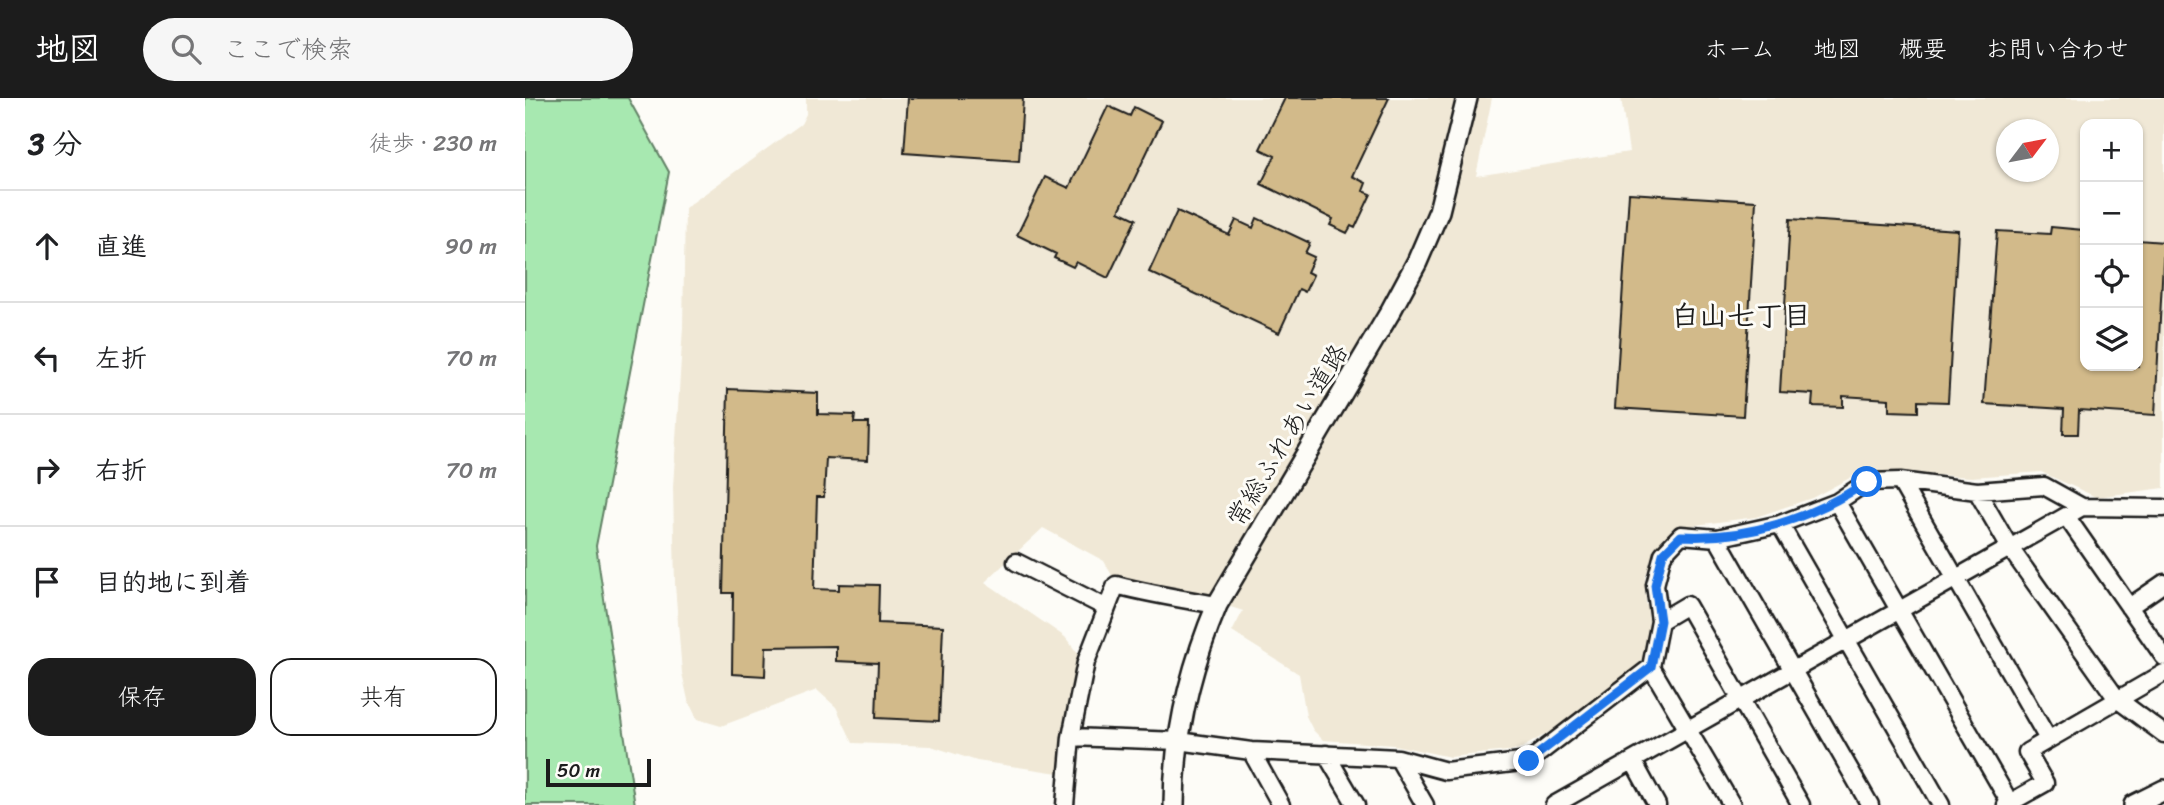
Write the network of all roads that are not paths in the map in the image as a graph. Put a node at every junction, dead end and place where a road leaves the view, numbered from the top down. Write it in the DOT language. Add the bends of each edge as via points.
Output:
graph roads {
  1 [pos="1467,98"];
  2 [pos="1900,481"];
  3 [pos="1977,491"];
  4 [pos="1837,502"];
  5 [pos="2082,507"];
  6 [pos="2164,508"];
  7 [pos="2066,516"];
  8 [pos="1780,524"];
  9 [pos="1717,538"];
  10 [pos="2010,548"];
  11 [pos="1016,562"];
  12 [pos="1956,578"];
  13 [pos="2164,583"];
  14 [pos="1217,605"];
  15 [pos="1105,607"];
  16 [pos="2129,607"];
  17 [pos="1900,610"];
  18 [pos="1660,621"];
  19 [pos="1846,640"];
  20 [pos="2164,657"];
  21 [pos="1651,667"];
  22 [pos="1793,670"];
  23 [pos="2164,673"];
  24 [pos="2117,699"];
  25 [pos="1741,700"];
  26 [pos="1689,729"];
  27 [pos="2164,734"];
  28 [pos="1071,737"];
  29 [pos="2048,739"];
  30 [pos="1179,741"];
  31 [pos="1251,751"];
  32 [pos="1327,754"];
  33 [pos="1398,758"];
  34 [pos="1633,761"];
  35 [pos="2164,790"];
  36 [pos="1579,799"];
  37 [pos="1280,804"];
  38 [pos="2008,804"];
  39 [pos="1065,805"];
  40 [pos="1174,805"];
  41 [pos="1356,805"];
  42 [pos="1425,805"];
  43 [pos="1554,805"];
  44 [pos="1657,805"];
  45 [pos="1731,805"];
  46 [pos="1801,805"];
  47 [pos="1870,805"];
  48 [pos="1941,805"];
  49 [pos="2134,805"];
  1 -- 14 [label="street, 常総ふれあい道路" via="1439,211 1417,262"];
  2 -- 3 [label="street"];
  2 -- 4 [label="street" via="1867,482"];
  2 -- 12 [label="street"];
  3 -- 5 [label="street" via="2044,485"];
  3 -- 10 [label="street"];
  4 -- 8 [label="street"];
  4 -- 17 [label="street"];
  5 -- 6 [label="street"];
  5 -- 7 [label="street"];
  7 -- 10 [label="street"];
  7 -- 16 [label="street"];
  8 -- 9 [label="street"];
  8 -- 19 [label="street"];
  9 -- 18 [label="street" via="1681,536 1663,554 1655,585"];
  9 -- 22 [label="street"];
  10 -- 12 [label="street"];
  10 -- 24 [label="street"];
  11 -- 15 [label="street"];
  12 -- 17 [label="street"];
  12 -- 29 [label="street"];
  13 -- 16 [label="street"];
  14 -- 15 [label="street" via="1116,585"];
  14 -- 30 [label="street, 常総ふれあい道路" via="1191,676"];
  15 -- 28 [label="street" via="1086,662"];
  16 -- 20 [label="street"];
  17 -- 19 [label="street"];
  17 -- 38 [label="street"];
  18 -- 21 [label="street"];
  18 -- 25 [label="street" via="1687,605"];
  19 -- 22 [label="street"];
  19 -- 48 [label="street"];
  21 -- 26 [label="street"];
  21 -- 33 [label="street" via="1529,761 1446,771"];
  22 -- 25 [label="street"];
  22 -- 47 [label="street"];
  23 -- 24 [label="street"];
  24 -- 27 [label="street"];
  24 -- 29 [label="street"];
  25 -- 26 [label="street"];
  25 -- 46 [label="street"];
  26 -- 34 [label="street"];
  26 -- 45 [label="street"];
  28 -- 30 [label="street"];
  28 -- 39 [label="street"];
  29 -- 38 [label="street" via="2027,752 2045,783"];
  30 -- 31 [label="street"];
  30 -- 40 [label="street, 常総ふれあい道路"];
  31 -- 32 [label="street"];
  31 -- 37 [label="street"];
  32 -- 33 [label="street"];
  32 -- 41 [label="street"];
  33 -- 42 [label="street"];
  34 -- 36 [label="street"];
  34 -- 44 [label="street"];
  35 -- 49 [label="street"];
  36 -- 43 [label="street"];
}
